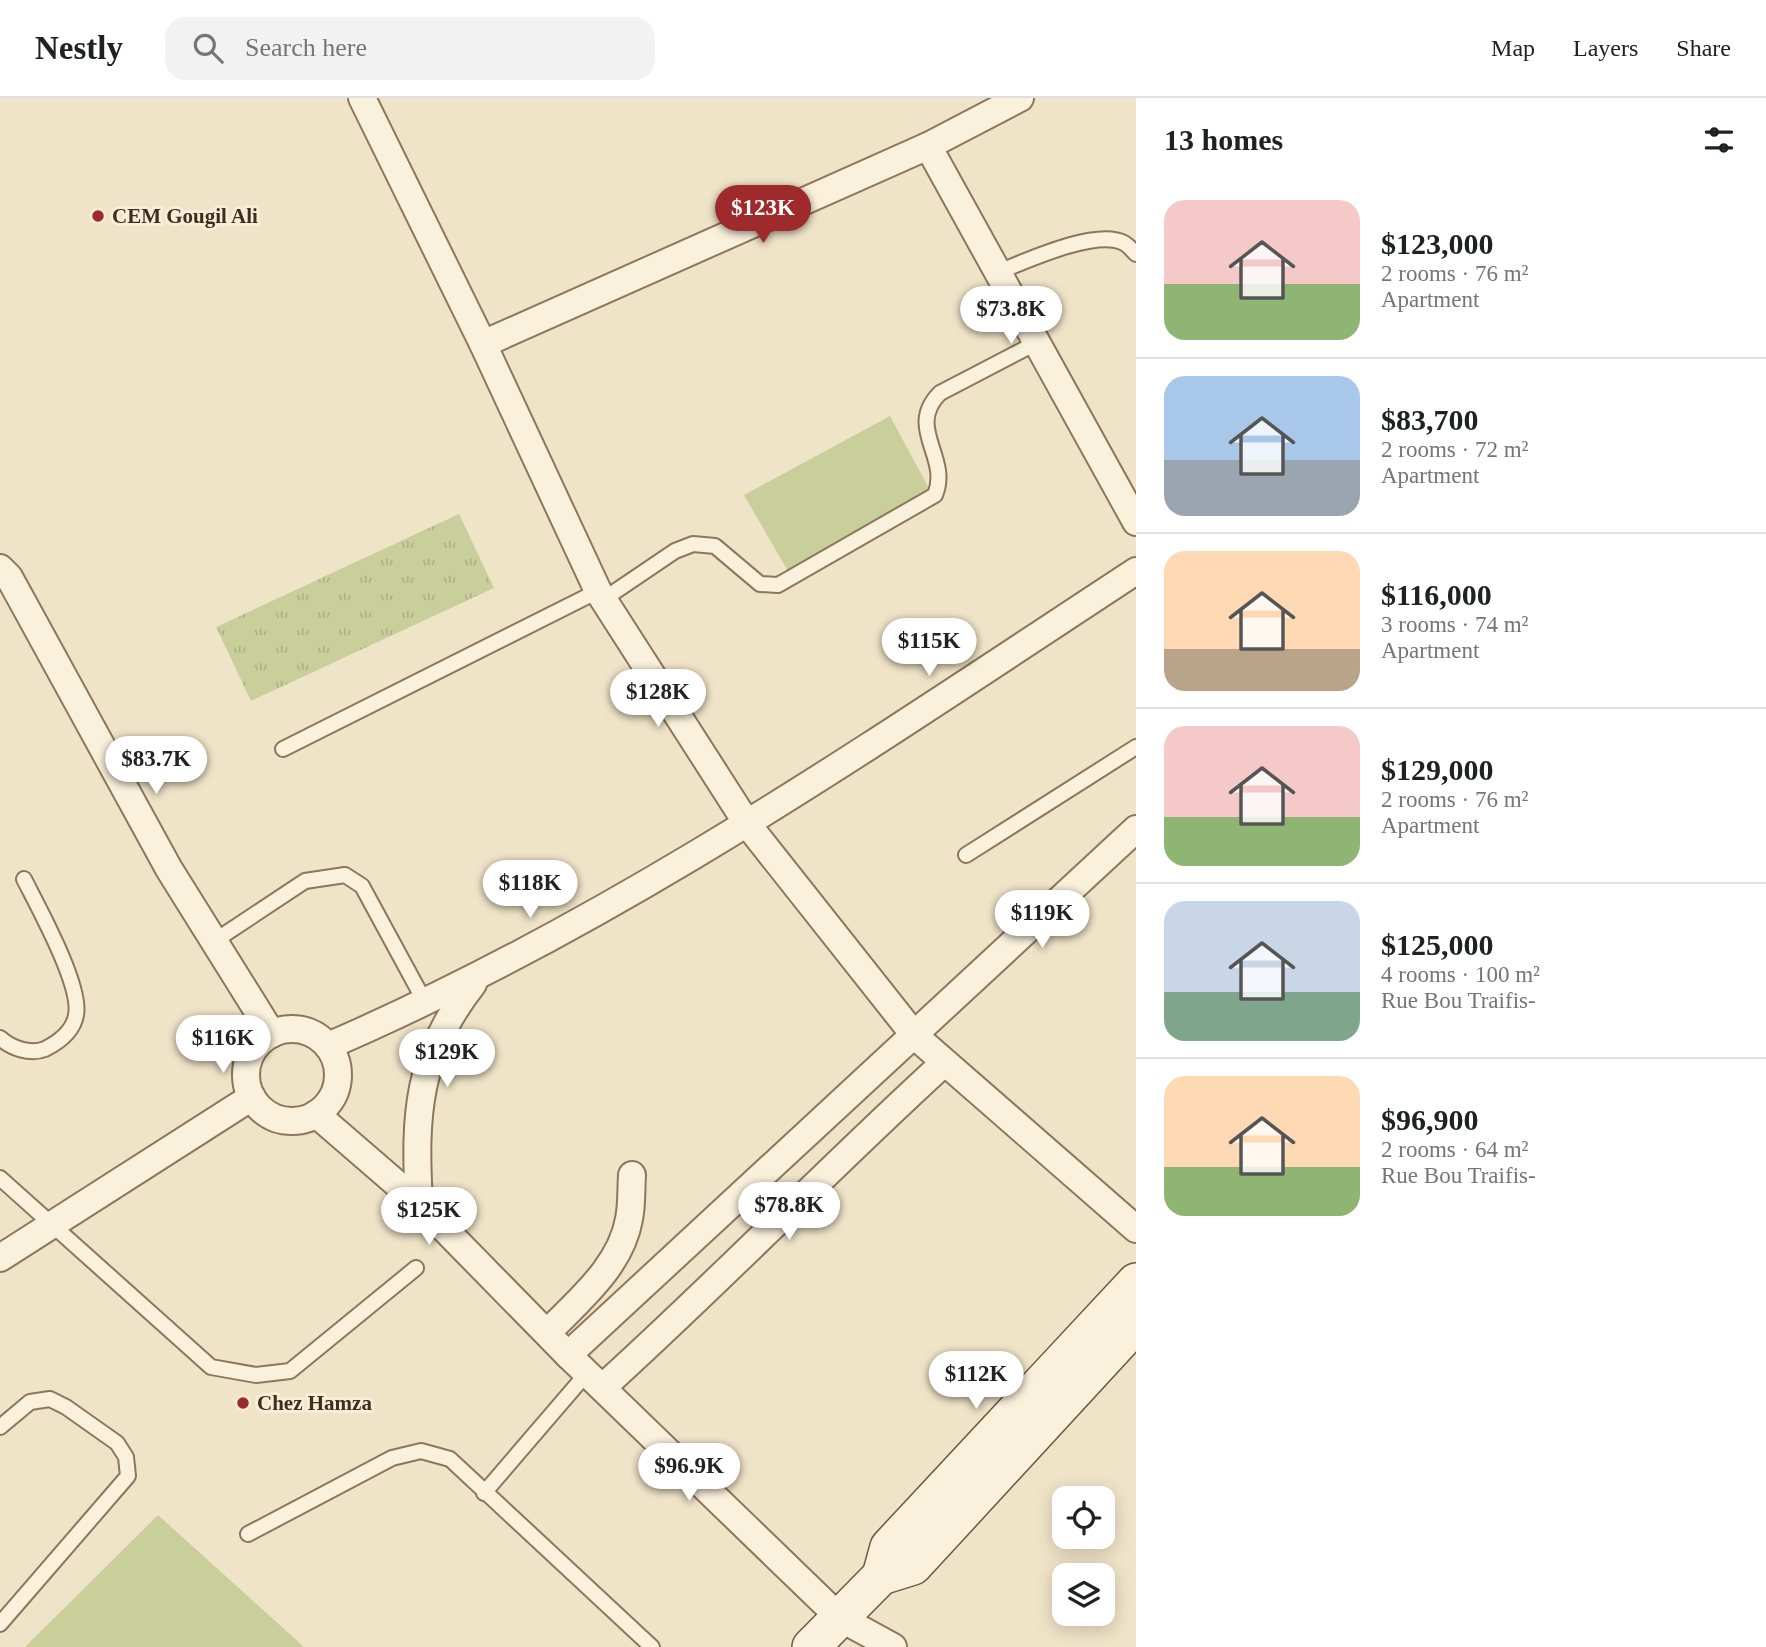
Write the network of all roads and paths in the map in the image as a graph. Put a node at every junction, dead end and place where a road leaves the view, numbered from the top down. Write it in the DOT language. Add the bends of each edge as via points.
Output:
graph roads {
  1 [pos="362,98"];
  2 [pos="1020,98"];
  3 [pos="928,146"];
  4 [pos="1136,254"];
  5 [pos="996,273"];
  6 [pos="1036,343"];
  7 [pos="483,344"];
  8 [pos="1136,522"];
  9 [pos="1136,571"];
  10 [pos="3,577"];
  11 [pos="601,595"];
  12 [pos="1136,747"];
  13 [pos="283,749"];
  14 [pos="748,825"];
  15 [pos="1136,829"];
  16 [pos="966,855"];
  17 [pos="24,879"];
  18 [pos="213,942"];
  19 [pos="480,975"];
  20 [pos="426,1004"];
  21 [pos="272,1034"];
  22 [pos="915,1035"];
  23 [pos="0,1038"];
  24 [pos="328,1046"];
  25 [pos="944,1063"];
  26 [pos="252,1097"];
  27 [pos="316,1114"];
  28 [pos="632,1175"];
  29 [pos="0,1178"];
  30 [pos="419,1203"];
  31 [pos="52,1227"];
  32 [pos="1136,1229"];
  33 [pos="0,1258"];
  34 [pos="416,1268"];
  35 [pos="1136,1282"];
  36 [pos="1136,1324"];
  37 [pos="547,1333"];
  38 [pos="568,1355"];
  39 [pos="595,1380"];
  40 [pos="0,1427"];
  41 [pos="484,1493"];
  42 [pos="248,1534"];
  43 [pos="881,1576"];
  44 [pos="0,1624"];
  45 [pos="828,1635"];
  46 [pos="652,1647"];
  47 [pos="893,1647"];
  1 -- 7 [label="street"];
  2 -- 3 [label="street"];
  3 -- 5 [label="street"];
  3 -- 7 [label="street"];
  4 -- 5 [label="lane" via="1123,242 1066,245"];
  5 -- 6 [label="street"];
  6 -- 8 [label="street"];
  6 -- 11 [label="lane" via="940,393 928,405 925,424 939,468 935,495 778,585 760,584 715,546 693,544"];
  7 -- 11 [label="street"];
  9 -- 14 [label="street"];
  10 -- 18 [label="street"];
  11 -- 13 [label="lane"];
  11 -- 14 [label="street"];
  12 -- 16 [label="lane"];
  14 -- 19 [label="street"];
  14 -- 22 [label="street"];
  15 -- 22 [label="street"];
  17 -- 23 [label="lane" via="70,979 77,1014 62,1041 38,1051 10,1048"];
  18 -- 20 [label="lane" via="305,881 345,875 362,886"];
  18 -- 21 [label="street"];
  19 -- 20 [label="street"];
  19 -- 30 [label="street" via="452,1011 433,1047 415,1144"];
  20 -- 24 [label="street"];
  21 -- 24 [label="street" via="302,1030"];
  21 -- 26 [label="street" via="259,1042 246,1068"];
  22 -- 25 [label="street"];
  22 -- 38 [label="street"];
  24 -- 27 [label="street" via="338,1075 328,1104"];
  25 -- 32 [label="street"];
  25 -- 39 [label="street" via="664,1331"];
  26 -- 27 [label="street" via="273,1116 302,1119"];
  26 -- 31 [label="street"];
  27 -- 30 [label="street"];
  28 -- 37 [label="street" via="629,1220 618,1249 596,1283"];
  29 -- 31 [label="lane"];
  30 -- 37 [label="street"];
  31 -- 33 [label="street"];
  31 -- 34 [label="lane" via="211,1367 256,1375 290,1371"];
  35 -- 43 [label="street" via="889,1547"];
  36 -- 43 [label="street" via="914,1566"];
  37 -- 38 [label="street"];
  38 -- 39 [label="street"];
  39 -- 41 [label="lane"];
  39 -- 45 [label="street"];
  40 -- 44 [label="lane" via="30,1402 50,1399 117,1443 126,1457 128,1476"];
  41 -- 42 [label="lane" via="450,1459 421,1451 392,1458"];
  41 -- 46 [label="lane"];
  43 -- 45 [label="street"];
  45 -- 47 [label="street"];
}
